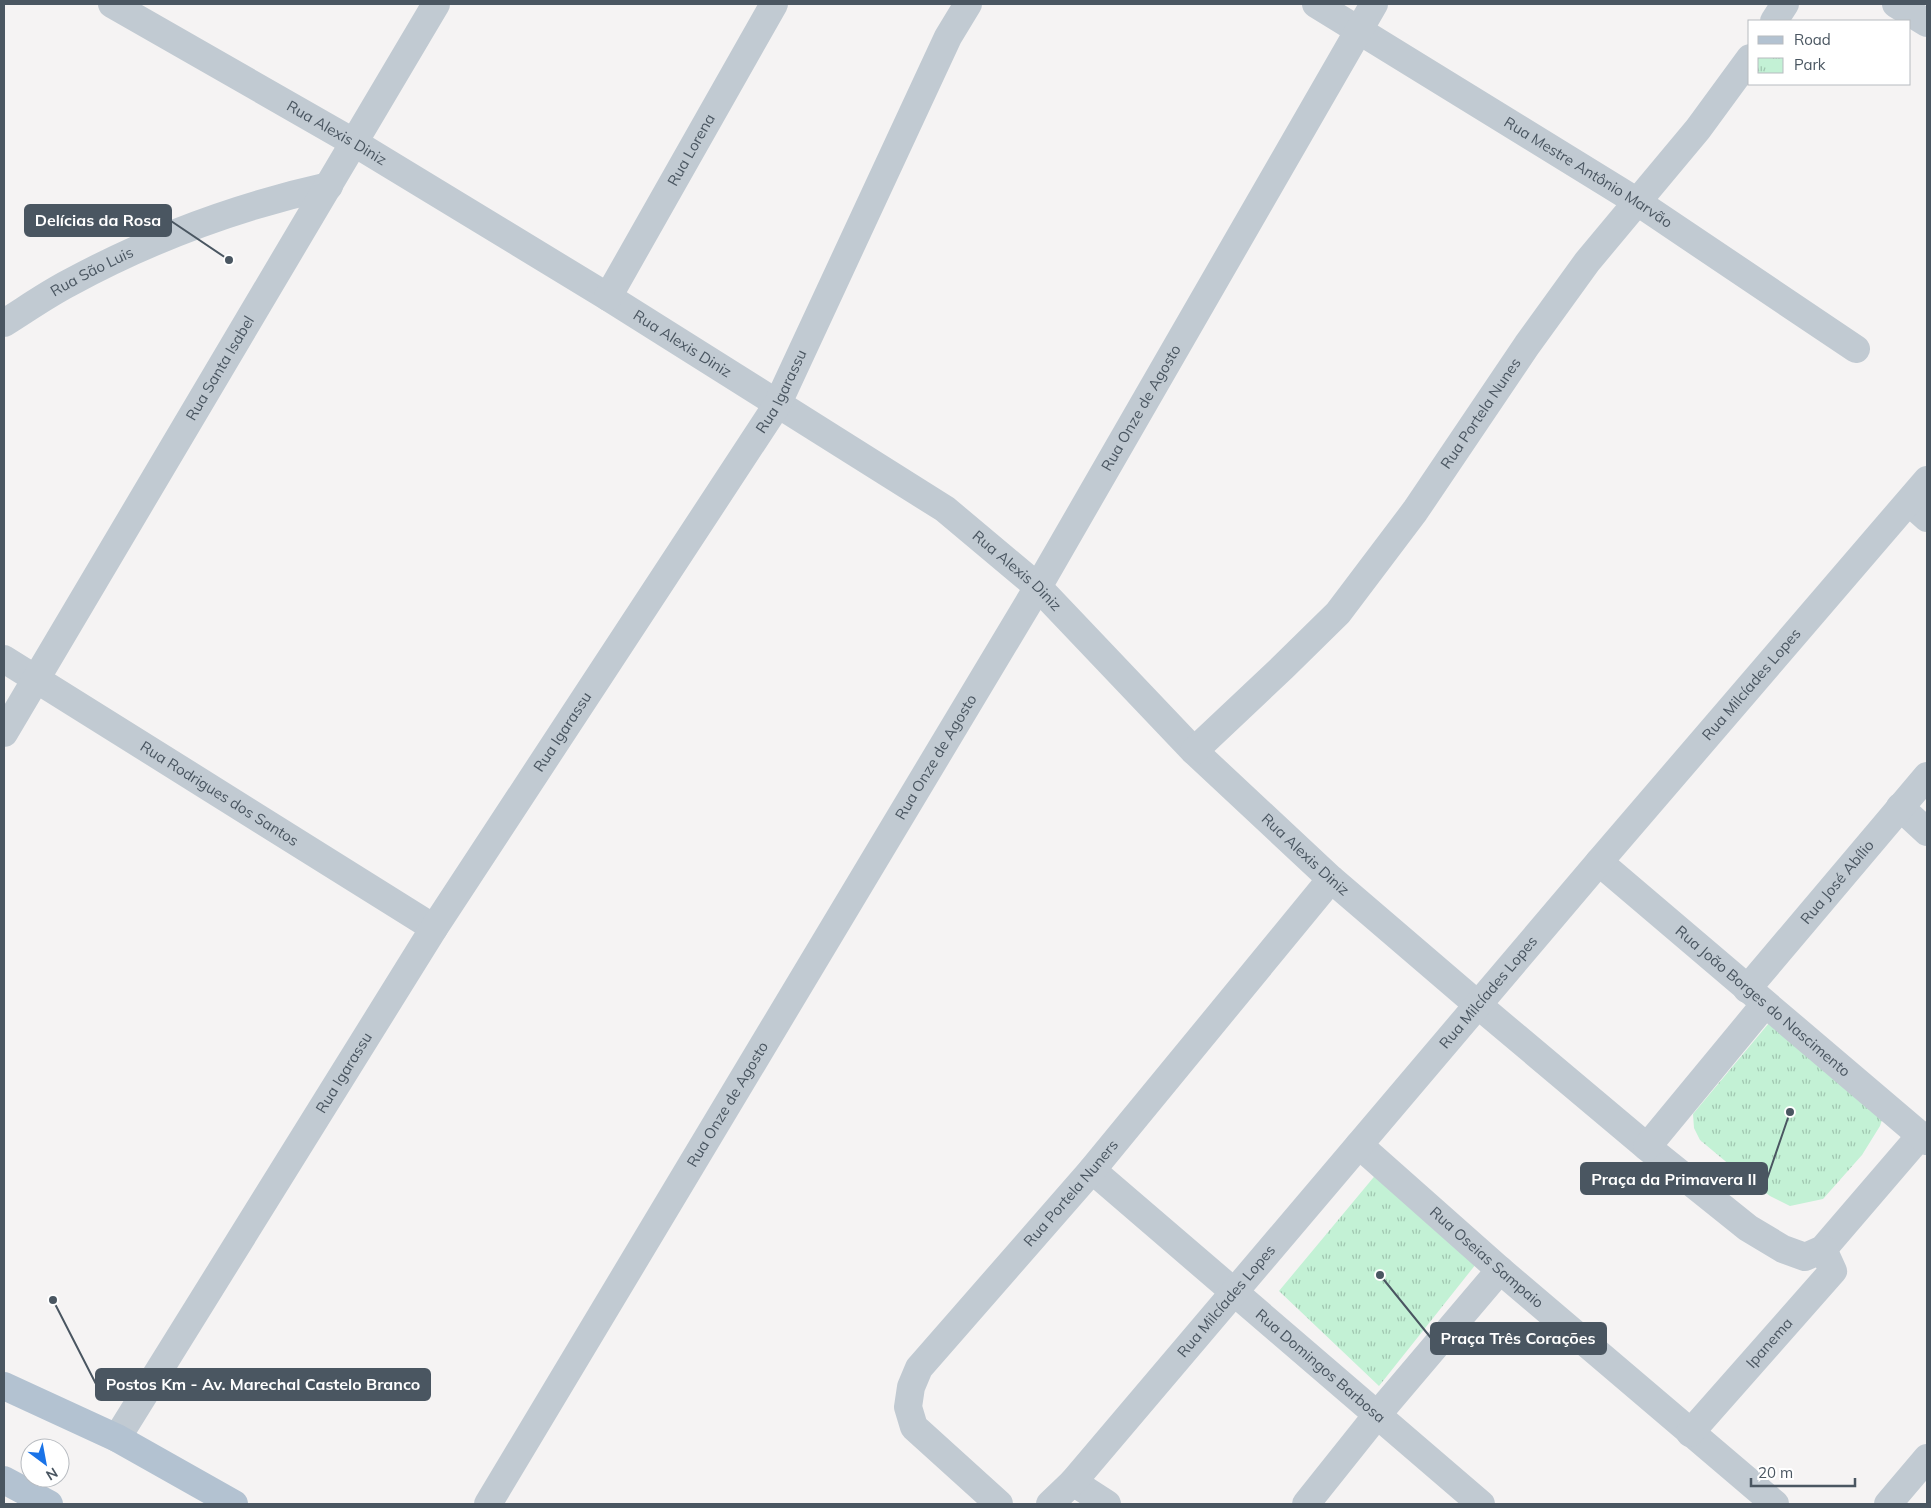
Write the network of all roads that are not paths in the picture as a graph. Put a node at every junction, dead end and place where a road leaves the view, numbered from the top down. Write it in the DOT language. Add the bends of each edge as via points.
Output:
graph roads {
  1 [pos="112,4"];
  2 [pos="436,4"];
  3 [pos="774,4"];
  4 [pos="968,4"];
  5 [pos="1316,4"];
  6 [pos="1374,4"];
  7 [pos="1785,4"];
  8 [pos="1896,4"];
  9 [pos="1775,20"];
  10 [pos="1927,24"];
  11 [pos="1358,29"];
  12 [pos="1748,61"];
  13 [pos="353,142"];
  14 [pos="329,186"];
  15 [pos="1636,201"];
  16 [pos="608,297"];
  17 [pos="4,323"];
  18 [pos="1856,349"];
  19 [pos="777,405"];
  20 [pos="1927,480"];
  21 [pos="1918,510"];
  22 [pos="1038,587"];
  23 [pos="4,659"];
  24 [pos="36,679"];
  25 [pos="4,733"];
  26 [pos="1194,751"];
  27 [pos="1927,776"];
  28 [pos="1900,807"];
  29 [pos="1927,832"];
  30 [pos="1599,862"];
  31 [pos="1331,880"];
  32 [pos="434,928"];
  33 [pos="1756,997"];
  34 [pos="1478,1005"];
  35 [pos="1924,1138"];
  36 [pos="1359,1145"];
  37 [pos="1647,1147"];
  38 [pos="1092,1170"];
  39 [pos="1823,1248"];
  40 [pos="1500,1270"];
  41 [pos="1234,1294"];
  42 [pos="4,1386"];
  43 [pos="1376,1415"];
  44 [pos="1690,1433"];
  45 [pos="117,1438"];
  46 [pos="1927,1458"];
  47 [pos="4,1480"];
  48 [pos="1073,1482"];
  49 [pos="49,1504"];
  50 [pos="234,1504"];
  51 [pos="488,1504"];
  52 [pos="999,1504"];
  53 [pos="1050,1504"];
  54 [pos="1107,1504"];
  55 [pos="1306,1504"];
  56 [pos="1481,1504"];
  57 [pos="1775,1504"];
  58 [pos="1888,1504"];
  1 -- 13 [label="street, Rua Alexis Diniz"];
  2 -- 13 [label="street, Rua Santa Isabel"];
  3 -- 16 [label="street, Rua Lorena"];
  4 -- 19 [label="street, Rua Igarassu" via="948,37"];
  5 -- 11 [label="street, Rua Mestre Antônio Marvão"];
  6 -- 11 [label="street, Rua Onze de Agosto"];
  7 -- 9 [label="street"];
  8 -- 10 [label="street"];
  11 -- 15 [label="street, Rua Mestre Antônio Marvão"];
  11 -- 22 [label="street, Rua Onze de Agosto"];
  12 -- 15 [label="street, Rua Portela Nunes" via="1698,128"];
  13 -- 14 [label="street, Rua Santa Isabel"];
  13 -- 16 [label="street, Rua Alexis Diniz"];
  14 -- 17 [label="street, Rua São Luis" via="282,196 154,241 68,283"];
  14 -- 24 [label="street, Rua Santa Isabel"];
  15 -- 18 [label="street, Rua Mestre Antônio Marvão"];
  15 -- 26 [label="street, Rua Portela Nunes" via="1565,292 1414,511 1338,613"];
  16 -- 19 [label="street, Rua Alexis Diniz"];
  19 -- 22 [label="street, Rua Alexis Diniz" via="945,509"];
  19 -- 32 [label="street, Rua Igarassu"];
  20 -- 21 [label="street, Rua Milcíades Lopes"];
  21 -- 30 [label="street, Rua Milcíades Lopes"];
  22 -- 26 [label="street, Rua Alexis Diniz"];
  22 -- 51 [label="street, Rua Onze de Agosto"];
  23 -- 24 [label="street, Rua Rodrigues dos Santos"];
  24 -- 25 [label="street, Rua Santa Isabel"];
  24 -- 32 [label="street, Rua Rodrigues dos Santos"];
  26 -- 31 [label="street, Rua Alexis Diniz"];
  27 -- 28 [label="street, Rua José Abílio"];
  28 -- 29 [label="street"];
  28 -- 33 [label="street, Rua José Abílio"];
  30 -- 33 [label="street, Rua João Borges do Nascimento"];
  30 -- 34 [label="street, Rua Milcíades Lopes"];
  31 -- 34 [label="street, Rua Alexis Diniz"];
  31 -- 38 [label="street, Rua Portela Nuners"];
  32 -- 45 [label="street, Rua Igarassu"];
  33 -- 35 [label="street, Rua João Borges do Nascimento"];
  33 -- 37 [label="street, Rua José Abílio"];
  34 -- 36 [label="street, Rua Milcíades Lopes"];
  34 -- 37 [label="street, Rua Alexis Diniz"];
  35 -- 39 [label="street"];
  36 -- 40 [label="street, Rua Oseias Sampaio"];
  36 -- 41 [label="street, Rua Milcíades Lopes"];
  37 -- 39 [label="street, Rua Alexis Diniz" via="1748,1228 1805,1257"];
  38 -- 41 [label="street, Rua Domingos Barbosa"];
  38 -- 52 [label="street, Rua Portela Nuners" via="919,1368 911,1387 908,1406 914,1427"];
  39 -- 44 [label="street, Ipanema" via="1833,1271"];
  40 -- 43 [label="street"];
  40 -- 44 [label="street, Rua Oseias Sampaio"];
  41 -- 43 [label="street, Rua Domingos Barbosa"];
  41 -- 48 [label="street, Rua Milcíades Lopes"];
  42 -- 45 [label="main road"];
  43 -- 55 [label="street"];
  43 -- 56 [label="street, Rua Domingos Barbosa"];
  44 -- 57 [label="street, Rua Oseias Sampaio"];
  45 -- 50 [label="main road"];
  46 -- 58 [label="street"];
  47 -- 49 [label="main road"];
  48 -- 53 [label="street, Rua Milcíades Lopes"];
  48 -- 54 [label="street"];
}
